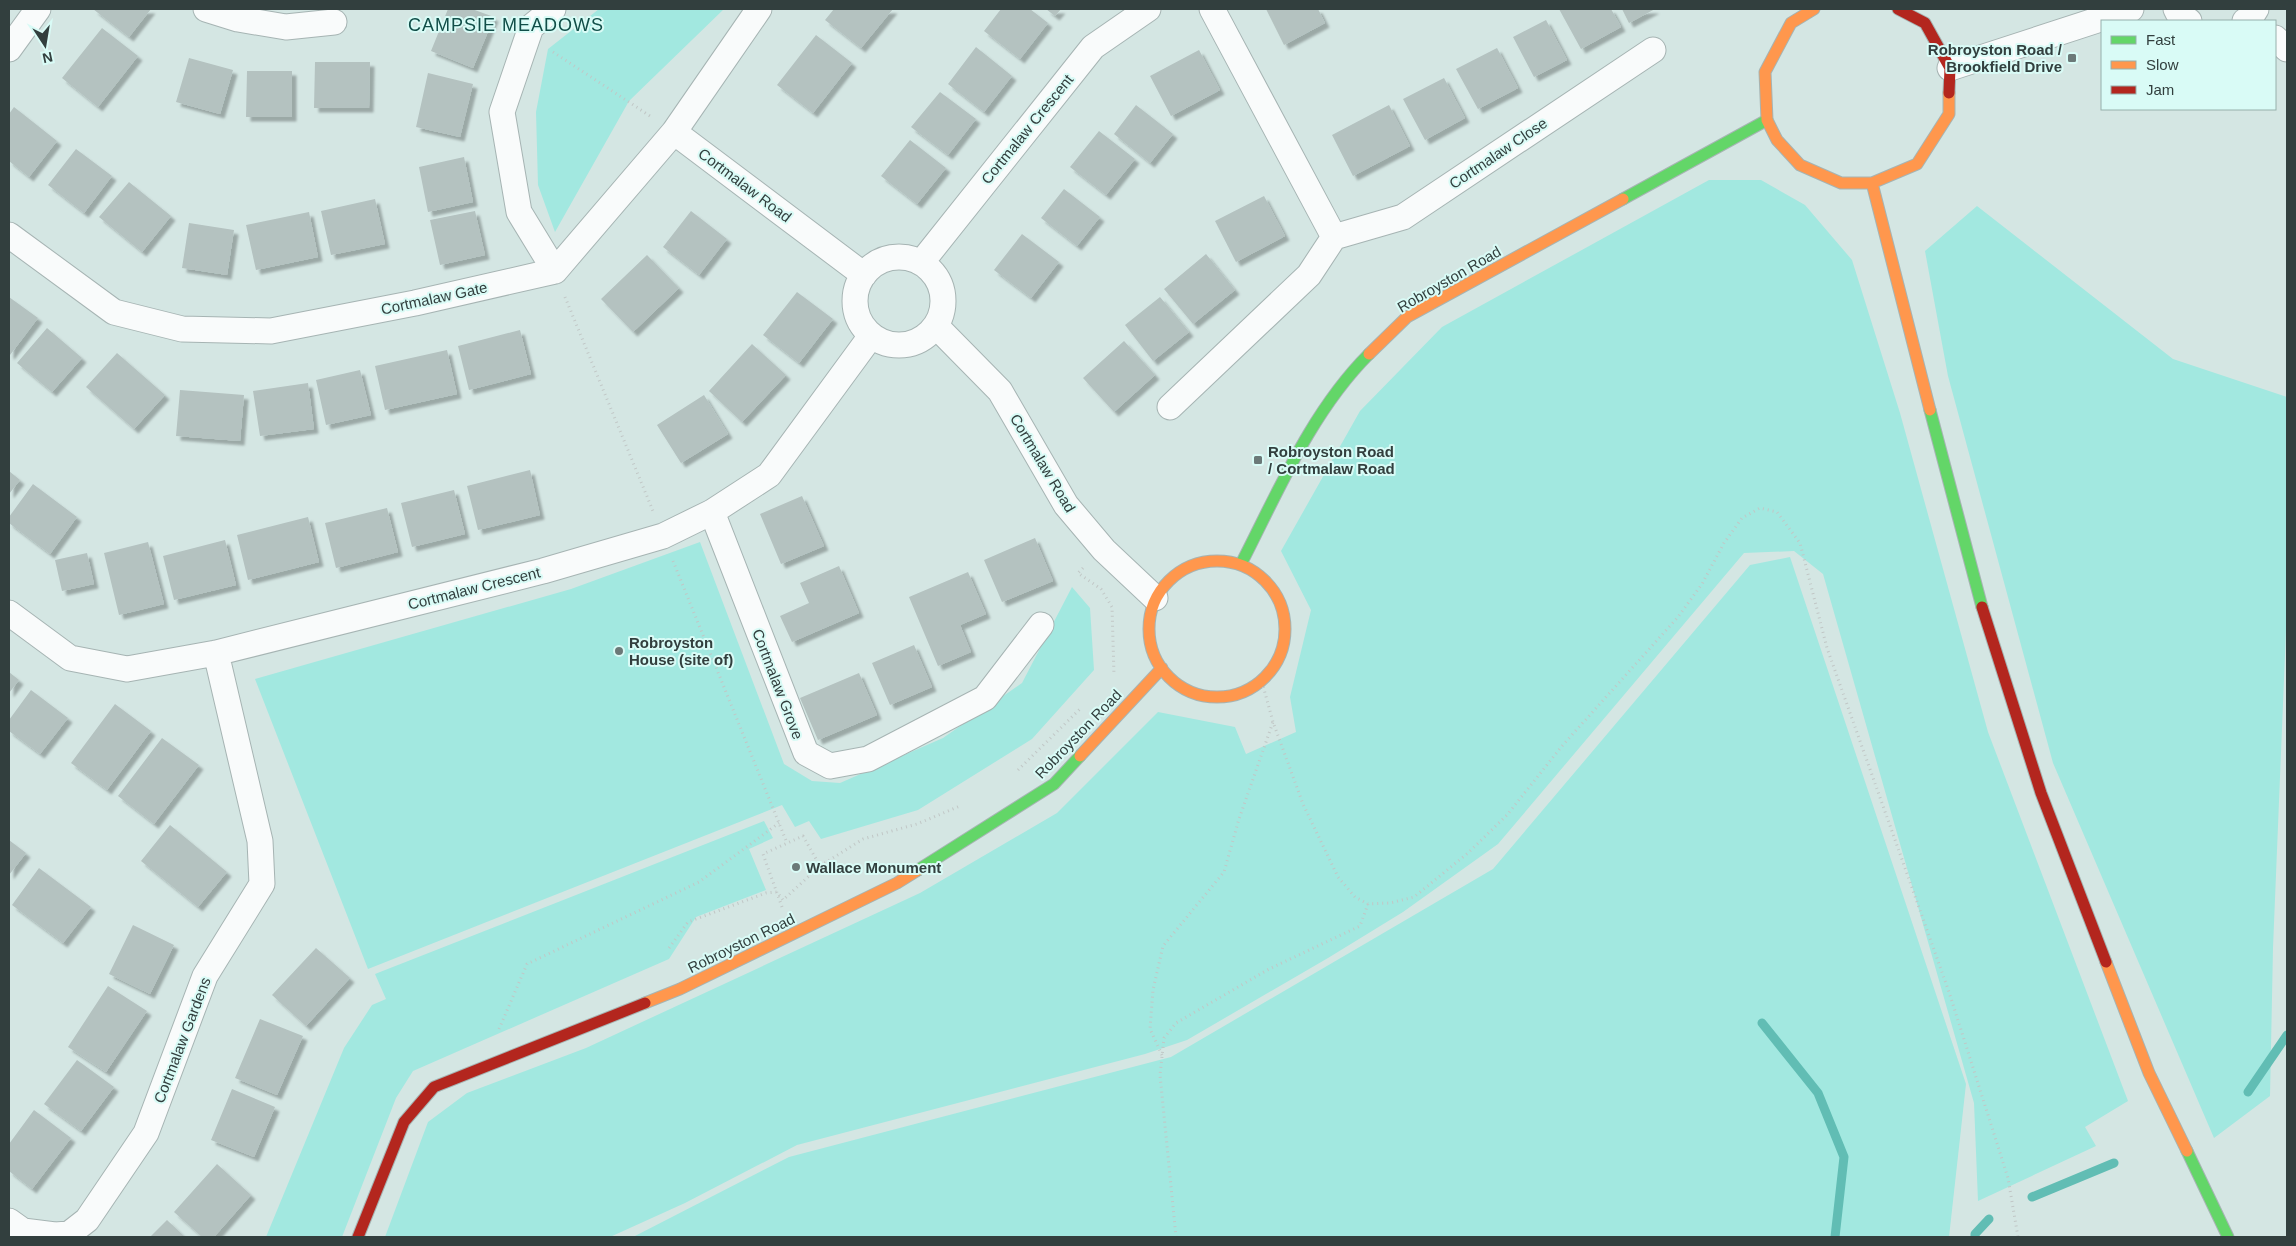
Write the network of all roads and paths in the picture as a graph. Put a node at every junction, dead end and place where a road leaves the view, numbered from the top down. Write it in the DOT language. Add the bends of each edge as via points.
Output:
graph roads {
  1 [pos="38,9"];
  2 [pos="206,9"];
  3 [pos="553,9"];
  4 [pos="759,9"];
  5 [pos="1148,9"];
  6 [pos="1212,9"];
  7 [pos="1814,9"];
  8 [pos="1898,9"];
  9 [pos="2131,9"];
  10 [pos="2176,9"];
  11 [pos="2188,20"];
  12 [pos="334,22"];
  13 [pos="531,27"];
  14 [pos="2276,39"];
  15 [pos="9,49"];
  16 [pos="2287,49"];
  17 [pos="1653,50"];
  18 [pos="1950,68"];
  19 [pos="1767,120"];
  20 [pos="674,132"];
  21 [pos="1872,184"];
  22 [pos="9,235"];
  23 [pos="1334,237"];
  24 [pos="920,263"];
  25 [pos="555,271"];
  26 [pos="864,275"];
  27 [pos="936,326"];
  28 [pos="871,336"];
  29 [pos="1170,407"];
  30 [pos="712,512"];
  31 [pos="1104,550"];
  32 [pos="1241,564"];
  33 [pos="1155,598"];
  34 [pos="9,613"];
  35 [pos="1041,625"];
  36 [pos="216,653"];
  37 [pos="1162,668"];
  38 [pos="1107,682"];
  39 [pos="1262,682"];
  40 [pos="1086,703"];
  41 [pos="1273,722"];
  42 [pos="1016,772"];
  43 [pos="960,806"];
  44 [pos="779,823"];
  45 [pos="820,866"];
  46 [pos="776,892"];
  47 [pos="1368,904"];
  48 [pos="792,935"];
  49 [pos="669,948"];
  50 [pos="497,1034"];
  51 [pos="1162,1056"];
  52 [pos="9,1221"];
  53 [pos="358,1237"];
  54 [pos="1176,1237"];
  55 [pos="2018,1237"];
  56 [pos="2228,1237"];
  1 -- 15 [label="street"];
  2 -- 12 [label="street" via="238,20 286,27"];
  3 -- 13 [label="street"];
  4 -- 20 [label="street"];
  5 -- 24 [label="street, Cortmalaw Crescent" via="1093,47"];
  6 -- 23 [label="street"];
  7 -- 19 [label="street" via="1791,23 1765,72"];
  8 -- 18 [label="street" via="1925,23"];
  9 -- 18 [label="street"];
  10 -- 11 [label="street"];
  13 -- 20 [label="path" via="548,49"];
  13 -- 25 [label="street" via="502,112 519,212"];
  14 -- 16 [label="street"];
  17 -- 23 [label="street, Cortmalaw Close" via="1403,216"];
  18 -- 21 [label="street" via="1949,114 1917,164"];
  19 -- 21 [label="street" via="1777,140 1800,165 1841,183"];
  19 -- 32 [label="street, Robroyston Road" via="1408,317 1348,375 1308,434"];
  20 -- 25 [label="street"];
  20 -- 26 [label="street, Cortmalaw Road"];
  21 -- 56 [label="street" via="1973,578 2041,793 2149,1073"];
  22 -- 25 [label="street, Cortmalaw Gate" via="114,312 182,329 271,331"];
  23 -- 29 [label="street" via="1310,276"];
  24 -- 26 [label="street" via="903,258 884,260"];
  24 -- 27 [label="street" via="940,284 942,305"];
  26 -- 28 [label="street" via="856,293 857,313"];
  27 -- 28 [label="street" via="926,337 899,346"];
  27 -- 31 [label="street, Cortmalaw Road" via="1000,391 1066,505"];
  28 -- 30 [label="street, Cortmalaw Crescent" via="769,475"];
  30 -- 35 [label="street, Cortmalaw Grove" via="806,753 830,766 868,759 985,698"];
  30 -- 36 [label="street, Cortmalaw Crescent" via="663,536 543,571"];
  31 -- 33 [label="street, Cortmalaw Road"];
  31 -- 38 [label="path" via="1078,573 1101,589 1112,607 1114,675"];
  32 -- 33 [label="street" via="1200,563 1176,572"];
  32 -- 39 [label="street" via="1270,586 1280,605 1285,627 1283,647"];
  33 -- 37 [label="street" via="1148,619 1149,641"];
  34 -- 36 [label="street, Cortmalaw Crescent" via="70,658 80,660 127,668"];
  36 -- 52 [label="street, Cortmalaw Gardens" via="260,841 262,884 205,976 146,1133 88,1220 69,1234 55,1235 23,1231"];
  37 -- 39 [label="street" via="1191,694 1209,698 1249,690"];
  37 -- 48 [label="street, Robroyston Road" via="1054,784 897,883"];
  39 -- 41 [label="path"];
  40 -- 42 [label="path"];
  41 -- 47 [label="path" via="1303,804 1338,877 1355,897"];
  41 -- 51 [label="path" via="1239,818 1224,872 1162,946 1153,990 1150,1028"];
  43 -- 45 [label="path" via="917,824 863,839"];
  44 -- 50 [label="path" via="700,882 527,964"];
  45 -- 46 [label="path" via="783,900"];
  45 -- 46 [label="path" via="803,836 763,854"];
  46 -- 48 [label="path"];
  46 -- 49 [label="path" via="688,922"];
  47 -- 51 [label="path" via="1360,926 1269,969 1176,1024 1164,1038"];
  47 -- 55 [label="path" via="1414,897 1468,853 1507,815 1562,746 1678,617 1742,518 1760,508 1777,512 1800,543 1827,648 1949,992 2008,1178"];
  48 -- 53 [label="street, Robroyston Road" via="680,989 434,1086 404,1122"];
  51 -- 54 [label="path" via="1160,1084"];
}
